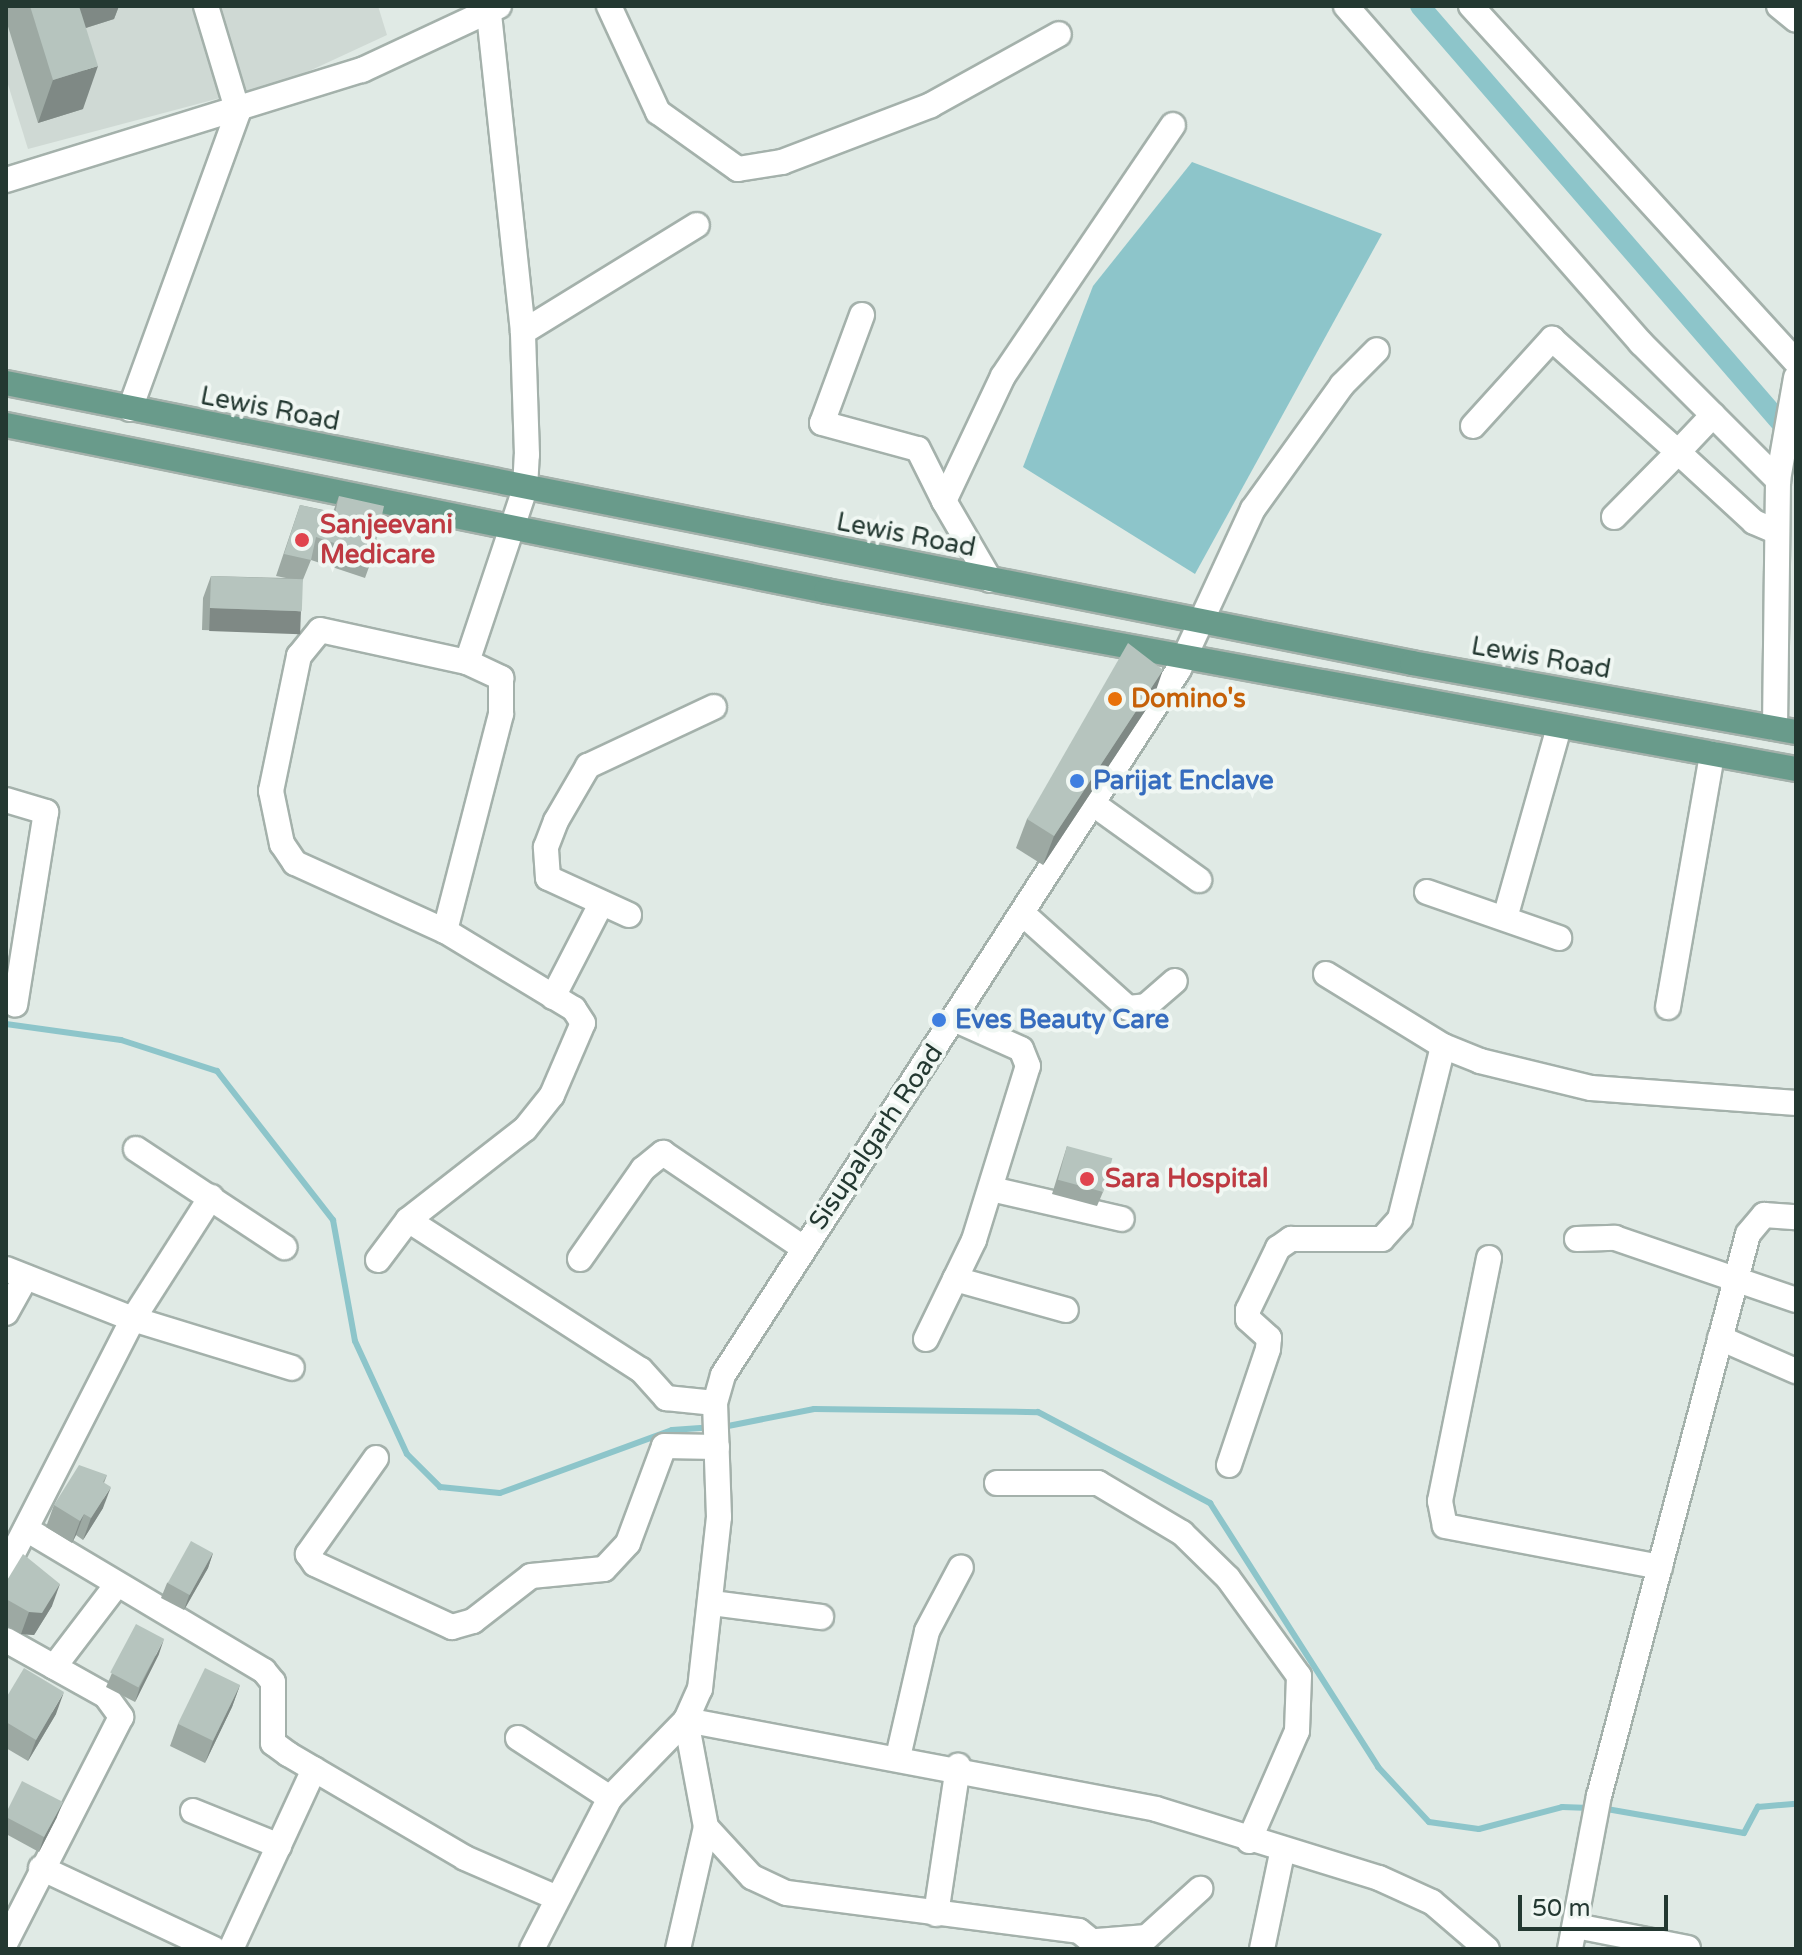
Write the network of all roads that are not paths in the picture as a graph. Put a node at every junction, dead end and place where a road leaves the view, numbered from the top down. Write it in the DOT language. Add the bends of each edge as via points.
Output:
graph roads {
  1 [pos="206,6"];
  2 [pos="609,6"];
  3 [pos="1346,6"];
  4 [pos="1471,6"];
  5 [pos="1779,6"];
  6 [pos="492,8"];
  7 [pos="1796,20"];
  8 [pos="1059,34"];
  9 [pos="238,112"];
  10 [pos="1173,125"];
  11 [pos="6,180"];
  12 [pos="697,225"];
  13 [pos="862,315"];
  14 [pos="523,332"];
  15 [pos="1377,350"];
  16 [pos="1796,362"];
  17 [pos="6,383"];
  18 [pos="1794,388"];
  19 [pos="130,409"];
  20 [pos="1713,415"];
  21 [pos="6,425"];
  22 [pos="1473,426"];
  23 [pos="1678,452"];
  24 [pos="1778,480"];
  25 [pos="525,489"];
  26 [pos="944,501"];
  27 [pos="1614,517"];
  28 [pos="512,527"];
  29 [pos="1777,532"];
  30 [pos="990,580"];
  31 [pos="1204,622"];
  32 [pos="1185,658"];
  33 [pos="467,662"];
  34 [pos="714,707"];
  35 [pos="1559,727"];
  36 [pos="1785,730"];
  37 [pos="1712,754"];
  38 [pos="1769,764"];
  39 [pos="1796,769"];
  40 [pos="6,800"];
  41 [pos="1092,803"];
  42 [pos="1199,880"];
  43 [pos="1427,892"];
  44 [pos="601,904"];
  45 [pos="1022,913"];
  46 [pos="629,915"];
  47 [pos="1505,918"];
  48 [pos="445,931"];
  49 [pos="1559,938"];
  50 [pos="1326,974"];
  51 [pos="1175,981"];
  52 [pos="553,997"];
  53 [pos="15,1005"];
  54 [pos="1668,1007"];
  55 [pos="954,1019"];
  56 [pos="1443,1046"];
  57 [pos="1796,1103"];
  58 [pos="136,1149"];
  59 [pos="991,1189"];
  60 [pos="211,1197"];
  61 [pos="1796,1217"];
  62 [pos="1122,1219"];
  63 [pos="408,1220"];
  64 [pos="1577,1239"];
  65 [pos="284,1247"];
  66 [pos="802,1247"];
  67 [pos="1489,1258"];
  68 [pos="580,1259"];
  69 [pos="378,1260"];
  70 [pos="16,1273"];
  71 [pos="955,1279"];
  72 [pos="1735,1280"];
  73 [pos="1796,1300"];
  74 [pos="1066,1310"];
  75 [pos="6,1313"];
  76 [pos="133,1319"];
  77 [pos="1720,1338"];
  78 [pos="926,1339"];
  79 [pos="292,1368"];
  80 [pos="1796,1371"];
  81 [pos="715,1408"];
  82 [pos="716,1443"];
  83 [pos="376,1458"];
  84 [pos="1229,1465"];
  85 [pos="997,1483"];
  86 [pos="26,1529"];
  87 [pos="6,1567"];
  88 [pos="961,1567"];
  89 [pos="1660,1567"];
  90 [pos="115,1587"];
  91 [pos="712,1603"];
  92 [pos="821,1617"];
  93 [pos="6,1640"];
  94 [pos="54,1667"];
  95 [pos="686,1720"];
  96 [pos="518,1738"];
  97 [pos="898,1757"];
  98 [pos="958,1766"];
  99 [pos="314,1769"];
  100 [pos="610,1798"];
  101 [pos="193,1811"];
  102 [pos="706,1827"];
  103 [pos="1249,1841"];
  104 [pos="279,1846"];
  105 [pos="1282,1853"];
  106 [pos="41,1868"];
  107 [pos="1200,1889"];
  108 [pos="553,1896"];
  109 [pos="936,1914"];
  110 [pos="1573,1938"];
  111 [pos="6,1942"];
  112 [pos="1099,1945"];
  113 [pos="1688,1948"];
  114 [pos="214,1949"];
  115 [pos="231,1949"];
  116 [pos="532,1949"];
  117 [pos="678,1949"];
  118 [pos="1262,1949"];
  119 [pos="1487,1949"];
  1 -- 9 [label="street"];
  2 -- 8 [label="street" via="658,112 738,169 782,162 931,105"];
  3 -- 20 [label="street"];
  4 -- 16 [label="street"];
  5 -- 7 [label="street"];
  6 -- 9 [label="street" via="362,70"];
  6 -- 14 [label="street"];
  9 -- 11 [label="street"];
  9 -- 19 [label="street"];
  10 -- 26 [label="street" via="1003,376"];
  12 -- 14 [label="street"];
  13 -- 26 [label="street" via="822,423 918,449"];
  14 -- 25 [label="street"];
  15 -- 31 [label="street, Sisupalgarh Road" via="1342,385 1253,509"];
  17 -- 19 [label="main road, Lewis Road"];
  18 -- 24 [label="street"];
  19 -- 25 [label="main road, Lewis Road"];
  20 -- 23 [label="street"];
  20 -- 24 [label="street"];
  21 -- 28 [label="main road"];
  22 -- 23 [label="street" via="1552,339"];
  23 -- 27 [label="street"];
  23 -- 29 [label="street" via="1754,522"];
  24 -- 29 [label="street"];
  25 -- 28 [label="street"];
  25 -- 30 [label="main road, Lewis Road"];
  26 -- 30 [label="street"];
  28 -- 32 [label="main road"];
  28 -- 33 [label="street"];
  29 -- 36 [label="street"];
  30 -- 31 [label="main road, Lewis Road"];
  31 -- 32 [label="street, Sisupalgarh Road"];
  31 -- 36 [label="main road, Lewis Road"];
  32 -- 35 [label="main road"];
  32 -- 41 [label="street, Sisupalgarh Road"];
  33 -- 48 [label="street" via="492,671 505,691"];
  33 -- 48 [label="street" via="320,630 299,656 271,791 274,818 295,863"];
  34 -- 44 [label="street" via="613,749 574,783 544,866 548,878"];
  35 -- 37 [label="main road"];
  35 -- 47 [label="street"];
  36 -- 38 [label="main road"];
  37 -- 38 [label="main road"];
  37 -- 54 [label="street"];
  38 -- 39 [label="main road"];
  40 -- 53 [label="street" via="46,812"];
  41 -- 42 [label="street"];
  41 -- 45 [label="street, Sisupalgarh Road"];
  43 -- 47 [label="street"];
  44 -- 46 [label="street"];
  44 -- 52 [label="street"];
  45 -- 51 [label="street" via="1128,1008 1146,1006"];
  45 -- 55 [label="street, Sisupalgarh Road"];
  47 -- 49 [label="street"];
  48 -- 52 [label="street"];
  50 -- 56 [label="street"];
  52 -- 63 [label="street" via="583,1023 552,1095 525,1129"];
  55 -- 59 [label="street" via="1028,1056"];
  55 -- 66 [label="street, Sisupalgarh Road"];
  56 -- 57 [label="street" via="1591,1088"];
  56 -- 84 [label="street" via="1400,1219 1382,1239 1291,1239 1278,1248 1248,1310 1253,1326 1269,1338 1268,1349"];
  58 -- 60 [label="street"];
  59 -- 62 [label="street"];
  59 -- 71 [label="street"];
  60 -- 65 [label="street"];
  60 -- 76 [label="street"];
  61 -- 72 [label="street" via="1764,1215 1755,1222"];
  63 -- 69 [label="street"];
  63 -- 81 [label="street" via="641,1370 666,1398"];
  64 -- 72 [label="street" via="1615,1238"];
  66 -- 68 [label="street" via="663,1153 654,1155"];
  66 -- 81 [label="street, Sisupalgarh Road" via="723,1375"];
  67 -- 89 [label="street" via="1440,1501 1445,1526"];
  70 -- 75 [label="street"];
  70 -- 76 [label="street"];
  71 -- 74 [label="street"];
  71 -- 78 [label="street"];
  72 -- 73 [label="street"];
  72 -- 77 [label="street"];
  76 -- 79 [label="street"];
  76 -- 86 [label="street"];
  77 -- 80 [label="street"];
  77 -- 89 [label="street"];
  81 -- 82 [label="street"];
  82 -- 83 [label="street" via="664,1446 628,1543 604,1569 531,1576 473,1621 452,1627 328,1571 308,1554"];
  82 -- 91 [label="street"];
  85 -- 103 [label="street" via="1098,1483 1182,1533 1228,1578 1299,1676 1297,1731"];
  86 -- 87 [label="street"];
  86 -- 90 [label="street"];
  88 -- 97 [label="street" via="927,1631"];
  89 -- 110 [label="street" via="1599,1796"];
  90 -- 94 [label="street"];
  90 -- 99 [label="street" via="264,1671 273,1682 273,1743"];
  91 -- 92 [label="street"];
  91 -- 95 [label="street" via="700,1689"];
  93 -- 94 [label="street"];
  94 -- 106 [label="street" via="112,1701 121,1717"];
  95 -- 97 [label="street"];
  95 -- 100 [label="street"];
  95 -- 102 [label="street"];
  96 -- 100 [label="street"];
  97 -- 98 [label="street"];
  98 -- 103 [label="street" via="1096,1794"];
  98 -- 109 [label="street"];
  99 -- 104 [label="street"];
  99 -- 108 [label="street" via="465,1858"];
  100 -- 108 [label="street"];
  101 -- 104 [label="street"];
  102 -- 109 [label="street" via="768,1886"];
  102 -- 117 [label="street"];
  103 -- 105 [label="street"];
  104 -- 115 [label="street"];
  105 -- 118 [label="street"];
  105 -- 119 [label="street" via="1409,1891"];
  106 -- 111 [label="street"];
  106 -- 114 [label="street"];
  107 -- 112 [label="street" via="1147,1937"];
  108 -- 116 [label="street"];
  109 -- 112 [label="street" via="1079,1931"];
  110 -- 113 [label="street"];
}
